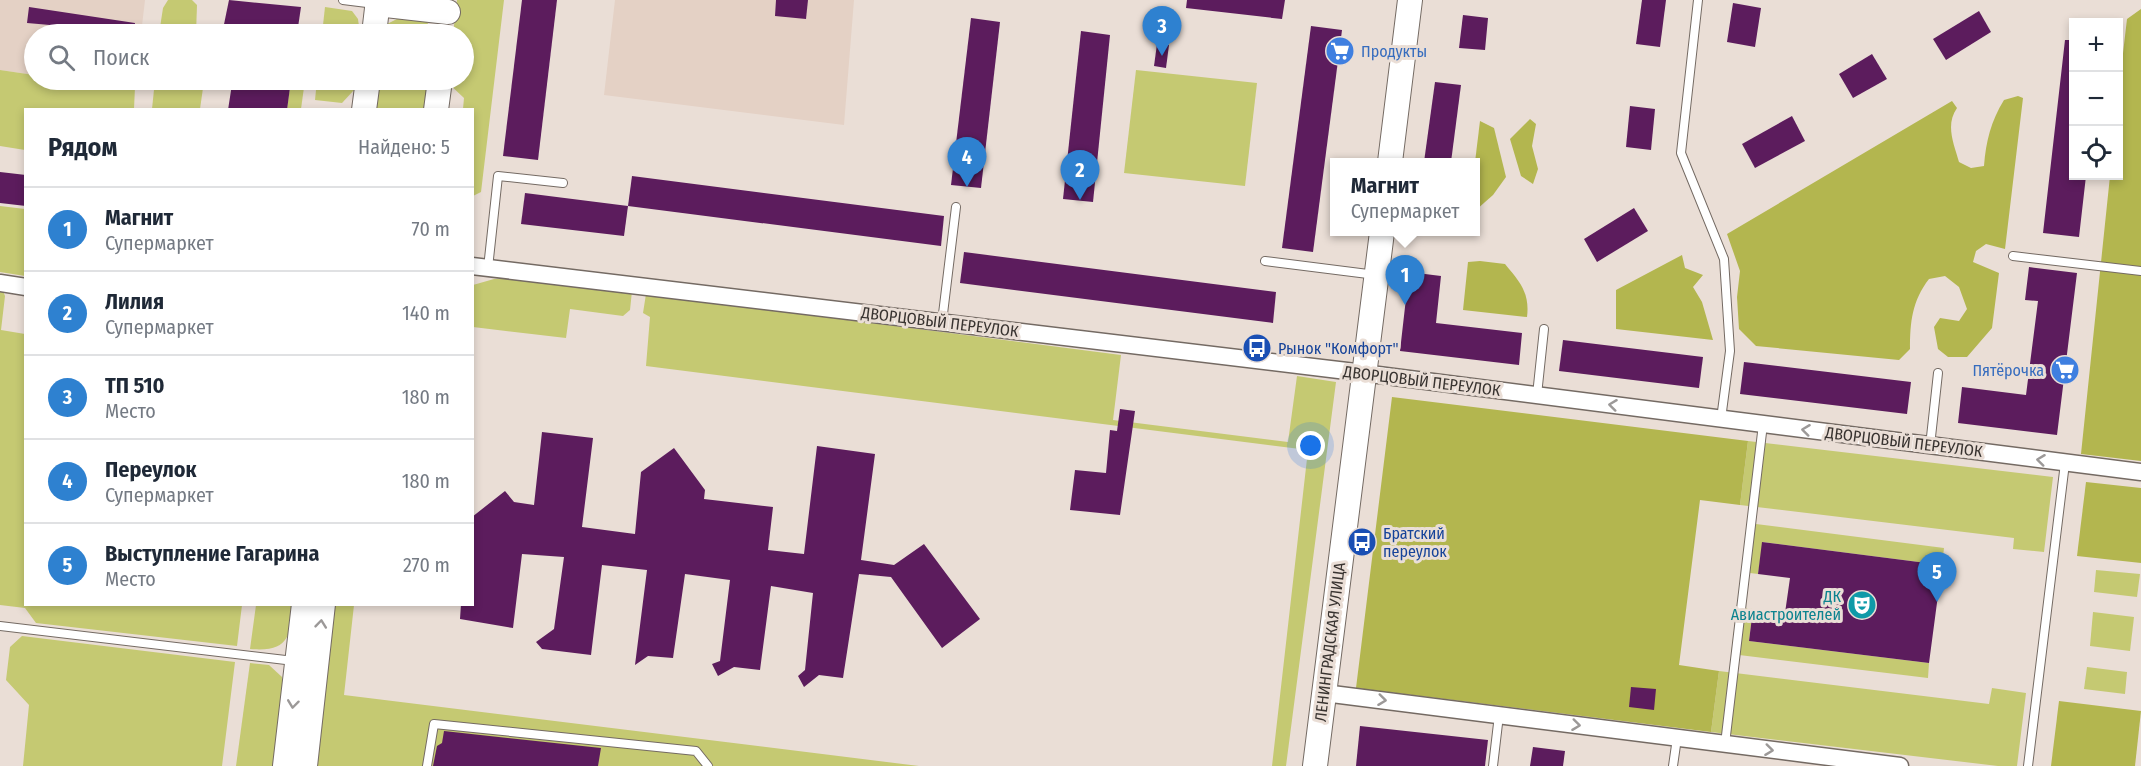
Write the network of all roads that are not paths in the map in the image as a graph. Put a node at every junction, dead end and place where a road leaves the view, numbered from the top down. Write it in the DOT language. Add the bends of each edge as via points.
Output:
graph roads {
  1 [pos="343,0"];
  2 [pos="1410,0"];
  3 [pos="1698,0"];
  4 [pos="378,2"];
  5 [pos="447,16"];
  6 [pos="375,24"];
  7 [pos="367,90"];
  8 [pos="439,90"];
  9 [pos="364,108"];
  10 [pos="436,108"];
  11 [pos="1390,158"];
  12 [pos="563,183"];
  13 [pos="956,207"];
  14 [pos="1381,236"];
  15 [pos="2013,256"];
  16 [pos="1265,261"];
  17 [pos="478,269"];
  18 [pos="2141,271"];
  19 [pos="1376,275"];
  20 [pos="0,284"];
  21 [pos="24,287"];
  22 [pos="942,322"];
  23 [pos="1544,329"];
  24 [pos="1364,373"];
  25 [pos="1938,373"];
  26 [pos="1537,395"];
  27 [pos="1721,419"];
  28 [pos="1763,424"];
  29 [pos="1930,446"];
  30 [pos="2065,463"];
  31 [pos="2141,472"];
  32 [pos="304,606"];
  33 [pos="322,606"];
  34 [pos="0,626"];
  35 [pos="307,663"];
  36 [pos="1324,693"];
  37 [pos="1499,715"];
  38 [pos="1677,738"];
  39 [pos="1725,744"];
  40 [pos="285,766"];
  41 [pos="305,766"];
  42 [pos="427,766"];
  43 [pos="708,766"];
  44 [pos="1315,766"];
  45 [pos="1493,766"];
  46 [pos="1673,766"];
  47 [pos="1895,766"];
  48 [pos="2028,766"];
  1 -- 4 [label="lane"];
  2 -- 11 [label="main road"];
  3 -- 27 [label="lane" via="1681,153 1724,259 1730,351"];
  4 -- 5 [label="main road"];
  4 -- 6 [label="main road"];
  7 -- 9 [label="main road"];
  8 -- 10 [label="main road"];
  12 -- 17 [label="lane" via="498,176"];
  13 -- 22 [label="lane"];
  14 -- 19 [label="main road, ЛЕНИНГРАДСКАЯ УЛИЦА"];
  15 -- 18 [label="lane"];
  16 -- 19 [label="lane"];
  17 -- 22 [label="street, ДВОРЦОВЫЙ ПЕРЕУЛОК"];
  19 -- 24 [label="main road, ЛЕНИНГРАДСКАЯ УЛИЦА"];
  20 -- 21 [label="street"];
  22 -- 24 [label="street, ДВОРЦОВЫЙ ПЕРЕУЛОК"];
  23 -- 26 [label="lane"];
  24 -- 26 [label="street, ДВОРЦОВЫЙ ПЕРЕУЛОК"];
  24 -- 36 [label="main road, ЛЕНИНГРАДСКАЯ УЛИЦА"];
  25 -- 29 [label="lane"];
  27 -- 26 [label="street, ДВОРЦОВЫЙ ПЕРЕУЛОК, one-way"];
  27 -- 28 [label="street, ДВОРЦОВЫЙ ПЕРЕУЛОК"];
  29 -- 28 [label="street, ДВОРЦОВЫЙ ПЕРЕУЛОК, one-way"];
  28 -- 39 [label="lane"];
  30 -- 29 [label="street, ДВОРЦОВЫЙ ПЕРЕУЛОК, one-way"];
  30 -- 31 [label="street, ДВОРЦОВЫЙ ПЕРЕУЛОК"];
  30 -- 48 [label="lane"];
  32 -- 35 [label="main road"];
  35 -- 33 [label="main road, one-way"];
  34 -- 35 [label="lane"];
  35 -- 40 [label="main road, one-way"];
  35 -- 41 [label="main road"];
  36 -- 37 [label="street, one-way"];
  36 -- 44 [label="main road, ЛЕНИНГРАДСКАЯ УЛИЦА"];
  37 -- 38 [label="street, one-way"];
  37 -- 45 [label="lane"];
  38 -- 39 [label="street"];
  38 -- 46 [label="lane"];
  39 -- 47 [label="street, one-way"];
  42 -- 43 [label="lane" via="434,724 696,751"];
}
